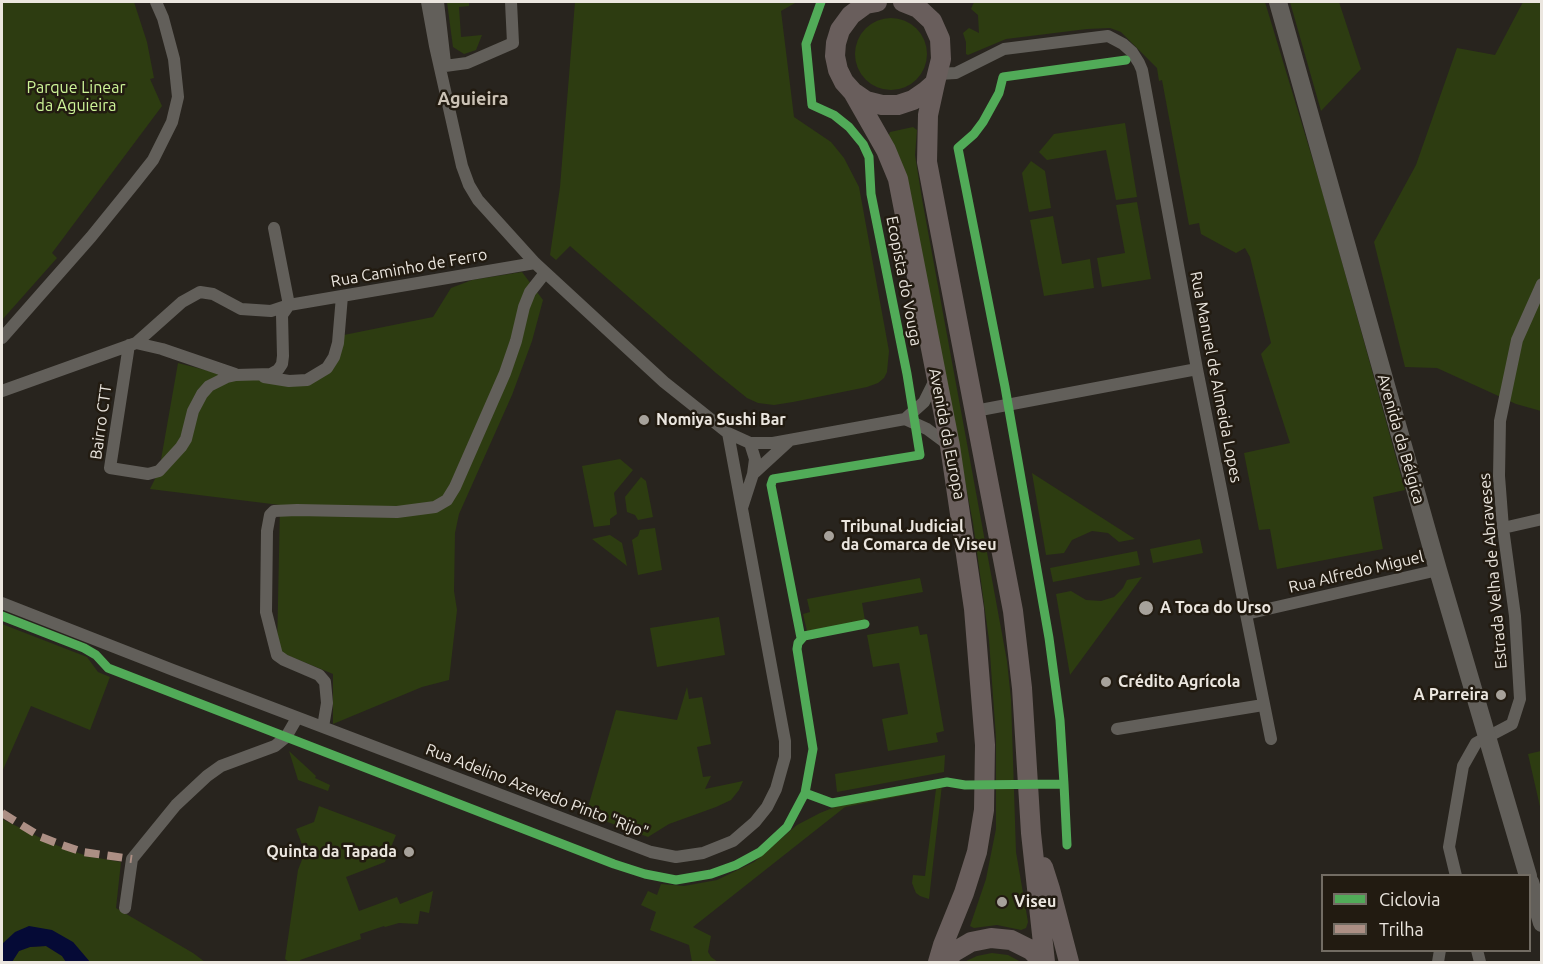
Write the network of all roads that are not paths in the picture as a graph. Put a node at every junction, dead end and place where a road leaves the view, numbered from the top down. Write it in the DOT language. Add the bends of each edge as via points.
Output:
graph roads {
  1 [pos="156,2"];
  2 [pos="427,2"];
  3 [pos="438,2"];
  4 [pos="511,2"];
  5 [pos="846,2"];
  6 [pos="876,2"];
  7 [pos="1278,2"];
  8 [pos="912,4"];
  9 [pos="840,30"];
  10 [pos="445,66"];
  11 [pos="937,78"];
  12 [pos="853,92"];
  13 [pos="448,100"];
  14 [pos="274,228"];
  15 [pos="535,263"];
  16 [pos="545,273"];
  17 [pos="1542,284"];
  18 [pos="342,296"];
  19 [pos="289,305"];
  20 [pos="2,338"];
  21 [pos="133,344"];
  22 [pos="1197,369"];
  23 [pos="236,375"];
  24 [pos="257,376"];
  25 [pos="936,377"];
  26 [pos="2,391"];
  27 [pos="975,411"];
  28 [pos="905,419"];
  29 [pos="728,433"];
  30 [pos="790,440"];
  31 [pos="750,443"];
  32 [pos="950,446"];
  33 [pos="753,474"];
  34 [pos="741,509"];
  35 [pos="1542,519"];
  36 [pos="1503,528"];
  37 [pos="1438,570"];
  38 [pos="2,603"];
  39 [pos="1246,614"];
  40 [pos="1263,705"];
  41 [pos="297,718"];
  42 [pos="323,727"];
  43 [pos="1117,729"];
  44 [pos="1487,737"];
  45 [pos="1271,739"];
  46 [pos="1031,833"];
  47 [pos="1456,874"];
  48 [pos="1527,874"];
  49 [pos="1531,885"];
  50 [pos="125,908"];
  51 [pos="1542,922"];
  52 [pos="938,963"];
  53 [pos="944,963"];
  54 [pos="1044,963"];
  55 [pos="1069,963"];
  1 -- 20 [label="street" via="174,59 178,97 168,133 127,193"];
  2 -- 13 [label="street"];
  3 -- 10 [label="street"];
  4 -- 10 [label="street" via="513,43 467,63"];
  5 -- 9 [label="main road"];
  6 -- 9 [label="main road" via="851,15"];
  7 -- 37 [label="main road, Avenida da Bélgica"];
  8 -- 11 [label="main road, Avenida da Europa" via="932,21 940,39 942,59"];
  9 -- 12 [label="main road, Avenida da Europa" via="835,56 838,70"];
  10 -- 13 [label="street"];
  11 -- 12 [label="main road" via="913,100 898,105 866,101"];
  11 -- 22 [label="street, Rua Manuel de Almeida Lopes" via="1004,49 1108,36 1132,52 1142,70"];
  11 -- 27 [label="main road, Avenida da Europa" via="928,115 927,162"];
  12 -- 25 [label="main road, Avenida da Europa" via="898,179"];
  13 -- 15 [label="street" via="469,184 478,200"];
  14 -- 19 [label="street"];
  15 -- 16 [label="street"];
  15 -- 18 [label="street, Rua Caminho de Ferro"];
  16 -- 29 [label="street" via="664,382"];
  16 -- 42 [label="street" via="530,292 505,373 447,500 435,507 397,512 297,510 274,511 270,515 266,612 277,655 319,675 325,682"];
  17 -- 36 [label="street, Estrada Velha de Abraveses" via="1517,340 1500,421"];
  18 -- 19 [label="street, Rua Caminho de Ferro"];
  18 -- 24 [label="street, Bairro CTT" via="338,343 327,368 299,381"];
  19 -- 21 [label="street, Rua Caminho de Ferro" via="270,310 241,309 213,294 200,292 182,302"];
  19 -- 24 [label="street, Bairro CTT" via="282,315 282,364 271,374"];
  21 -- 23 [label="street, Bairro CTT"];
  21 -- 23 [label="street, Bairro CTT" via="110,468 148,474 159,471 186,439 192,411 202,394 216,381"];
  21 -- 26 [label="street"];
  22 -- 27 [label="street"];
  22 -- 39 [label="street, Rua Manuel de Almeida Lopes"];
  23 -- 24 [label="street, Bairro CTT"];
  25 -- 28 [label="street" via="924,402"];
  25 -- 32 [label="main road, Avenida da Europa"];
  27 -- 46 [label="main road, Avenida da Europa" via="1018,649"];
  28 -- 30 [label="street"];
  28 -- 32 [label="street"];
  29 -- 31 [label="street"];
  29 -- 34 [label="street, Rua Adelino Azevedo Pinto \"Rijo\""];
  30 -- 31 [label="street"];
  30 -- 33 [label="street"];
  31 -- 33 [label="street" via="755,459"];
  32 -- 52 [label="main road, Avenida da Europa" via="973,599 986,784 977,852"];
  33 -- 34 [label="street"];
  34 -- 42 [label="street, Rua Adelino Azevedo Pinto \"Rijo\"" via="786,749 782,773 767,807 733,841 713,850 676,857 651,852"];
  35 -- 36 [label="street"];
  36 -- 44 [label="street, Estrada Velha de Abraveses" via="1515,616 1520,699 1512,724"];
  37 -- 39 [label="street, Rua Alfredo Miguel"];
  37 -- 44 [label="main road, Avenida da Bélgica"];
  38 -- 41 [label="street, Rua Adelino Azevedo Pinto \"Rijo\""];
  39 -- 40 [label="street, Rua Manuel de Almeida Lopes"];
  40 -- 43 [label="street"];
  40 -- 45 [label="street, Rua Manuel de Almeida Lopes"];
  41 -- 42 [label="street, Rua Adelino Azevedo Pinto \"Rijo\""];
  41 -- 50 [label="street" via="286,737 275,746 221,766 176,804 132,859"];
  44 -- 47 [label="street, Estrada Velha de Abraveses" via="1476,743 1463,766 1449,847"];
  44 -- 48 [label="main road, Avenida da Bélgica"];
  46 -- 54 [label="main road, Avenida da Europa"];
  46 -- 55 [label="main road"];
  49 -- 51 [label="main road"];
  53 -- 54 [label="main road" via="971,942 991,938 1011,940 1031,950"];
}
